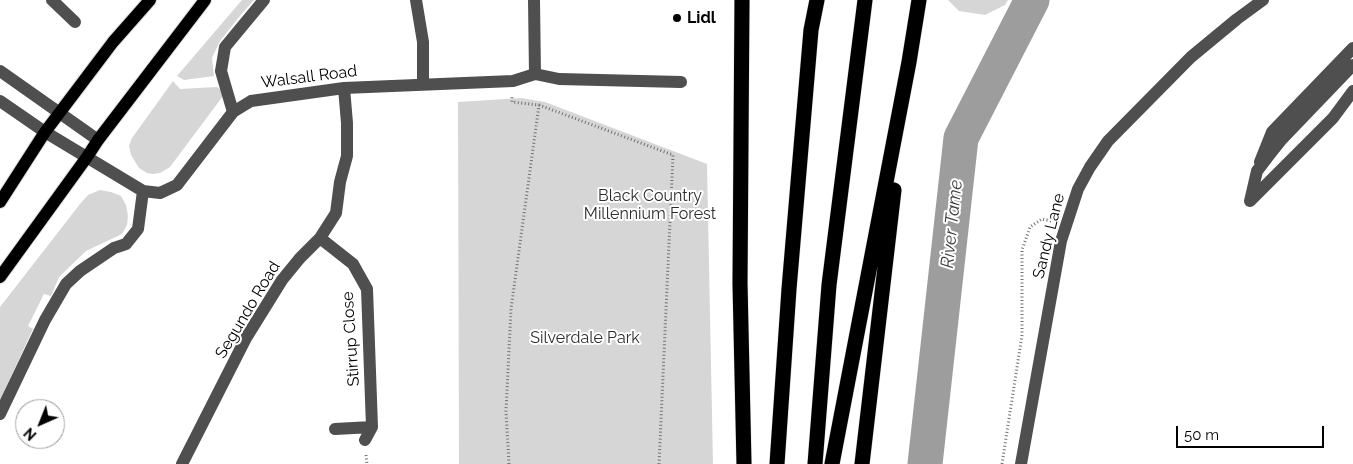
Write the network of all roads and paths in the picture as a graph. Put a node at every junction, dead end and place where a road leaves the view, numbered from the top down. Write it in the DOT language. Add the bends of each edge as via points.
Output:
graph roads {
  1 [pos="52,0"];
  2 [pos="150,0"];
  3 [pos="205,0"];
  4 [pos="264,0"];
  5 [pos="416,0"];
  6 [pos="534,0"];
  7 [pos="742,0"];
  8 [pos="817,0"];
  9 [pos="865,0"];
  10 [pos="919,0"];
  11 [pos="1263,0"];
  12 [pos="75,22"];
  13 [pos="1353,48"];
  14 [pos="908,62"];
  15 [pos="1353,65"];
  16 [pos="0,71"];
  17 [pos="535,74"];
  18 [pos="513,81"];
  19 [pos="681,82"];
  20 [pos="423,84"];
  21 [pos="344,88"];
  22 [pos="1353,91"];
  23 [pos="0,101"];
  24 [pos="538,105"];
  25 [pos="59,112"];
  26 [pos="233,112"];
  27 [pos="45,132"];
  28 [pos="98,140"];
  29 [pos="87,157"];
  30 [pos="1257,171"];
  31 [pos="143,191"];
  32 [pos="0,202"];
  33 [pos="1066,225"];
  34 [pos="320,238"];
  35 [pos="0,277"];
  36 [pos="0,414"];
  37 [pos="372,427"];
  38 [pos="335,429"];
  39 [pos="365,440"];
  40 [pos="182,464"];
  41 [pos="509,464"];
  42 [pos="659,464"];
  43 [pos="744,464"];
  44 [pos="777,464"];
  45 [pos="815,464"];
  46 [pos="832,464"];
  47 [pos="862,464"];
  48 [pos="1002,464"];
  49 [pos="1022,464"];
  1 -- 12 [label="street"];
  2 -- 25 [label="main road"];
  3 -- 28 [label="main road"];
  4 -- 26 [label="street" via="225,47 222,71"];
  5 -- 20 [label="street" via="423,42"];
  6 -- 17 [label="street"];
  7 -- 43 [label="highway" via="740,283"];
  8 -- 44 [label="highway" via="811,30"];
  9 -- 45 [label="highway" via="829,285"];
  10 -- 14 [label="highway"];
  11 -- 33 [label="street, Sandy Lane" via="1191,57 1108,141 1078,188"];
  13 -- 30 [label="street" via="1272,132"];
  14 -- 46 [label="highway"];
  14 -- 47 [label="highway"];
  15 -- 30 [label="street" via="1282,139"];
  16 -- 25 [label="street"];
  17 -- 18 [label="street, Walsall Road"];
  17 -- 19 [label="street" via="558,79"];
  18 -- 20 [label="street, Walsall Road"];
  18 -- 24 [label="path" via="512,102"];
  20 -- 21 [label="street, Walsall Road"];
  21 -- 26 [label="street, Walsall Road" via="252,101"];
  21 -- 34 [label="street, Segundo Road" via="347,156 336,213"];
  22 -- 30 [label="street" via="1333,118 1250,200"];
  23 -- 27 [label="street"];
  24 -- 41 [label="path" via="511,309 506,411"];
  24 -- 42 [label="path" via="673,155"];
  25 -- 27 [label="main road"];
  25 -- 28 [label="street"];
  26 -- 31 [label="street, Walsall Road" via="177,185 160,193"];
  27 -- 29 [label="street"];
  27 -- 32 [label="main road"];
  28 -- 29 [label="main road"];
  29 -- 31 [label="street"];
  29 -- 35 [label="main road"];
  31 -- 36 [label="street" via="138,229 126,244 87,266 66,284"];
  33 -- 48 [label="path" via="1042,219 1030,227 1022,250 1022,335"];
  33 -- 49 [label="street, Sandy Lane"];
  34 -- 37 [label="street, Stirrup Close" via="353,264 367,289"];
  34 -- 40 [label="street, Segundo Road" via="282,280 246,338"];
  37 -- 38 [label="street"];
  37 -- 39 [label="street"];
}
